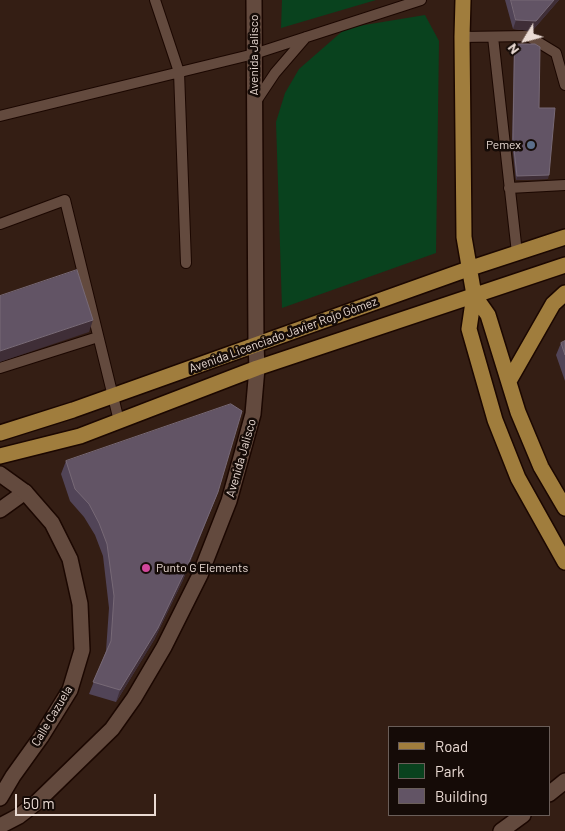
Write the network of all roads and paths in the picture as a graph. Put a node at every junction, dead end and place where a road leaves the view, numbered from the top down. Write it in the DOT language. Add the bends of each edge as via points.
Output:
graph roads {
  1 [pos="155,0"];
  2 [pos="254,0"];
  3 [pos="422,0"];
  4 [pos="463,0"];
  5 [pos="306,36"];
  6 [pos="462,37"];
  7 [pos="493,37"];
  8 [pos="254,54"];
  9 [pos="179,72"];
  10 [pos="565,85"];
  11 [pos="254,104"];
  12 [pos="0,116"];
  13 [pos="565,185"];
  14 [pos="509,188"];
  15 [pos="0,224"];
  16 [pos="565,238"];
  17 [pos="517,253"];
  18 [pos="186,262"];
  19 [pos="565,266"];
  20 [pos="468,269"];
  21 [pos="565,293"];
  22 [pos="474,295"];
  23 [pos="98,337"];
  24 [pos="256,345"];
  25 [pos="0,368"];
  26 [pos="257,368"];
  27 [pos="508,381"];
  28 [pos="112,396"];
  29 [pos="119,421"];
  30 [pos="0,433"];
  31 [pos="0,456"];
  32 [pos="0,474"];
  33 [pos="25,492"];
  34 [pos="565,508"];
  35 [pos="0,510"];
  36 [pos="565,562"];
  37 [pos="565,781"];
  38 [pos="550,793"];
  39 [pos="0,798"];
  40 [pos="522,816"];
  41 [pos="0,826"];
  42 [pos="501,831"];
  1 -- 9 [label="lane"];
  2 -- 8 [label="main road, Avenida Jalisco"];
  3 -- 5 [label="lane"];
  4 -- 6 [label="main road"];
  5 -- 8 [label="lane"];
  5 -- 11 [label="lane"];
  6 -- 7 [label="lane"];
  6 -- 20 [label="main road" via="464,236"];
  7 -- 10 [label="lane" via="528,36 556,53"];
  7 -- 14 [label="lane"];
  8 -- 9 [label="lane"];
  8 -- 11 [label="main road, Avenida Jalisco"];
  9 -- 12 [label="lane"];
  9 -- 18 [label="lane"];
  11 -- 24 [label="main road, Avenida Jalisco"];
  13 -- 14 [label="lane"];
  14 -- 17 [label="lane"];
  15 -- 23 [label="lane" via="65,200"];
  16 -- 17 [label="main road, Avenida Licenciado Javier Rojo Gómez"];
  17 -- 20 [label="main road, Avenida Licenciado Javier Rojo Gómez"];
  19 -- 22 [label="main road, Avenida Licenciado Javier Rojo Gómez"];
  20 -- 22 [label="main road"];
  20 -- 24 [label="main road, Avenida Licenciado Javier Rojo Gómez"];
  21 -- 27 [label="main road" via="553,304"];
  22 -- 26 [label="main road, Avenida Licenciado Javier Rojo Gómez"];
  22 -- 27 [label="main road" via="488,315"];
  22 -- 36 [label="main road" via="469,329 495,420 518,478"];
  23 -- 25 [label="lane"];
  23 -- 28 [label="lane"];
  24 -- 26 [label="main road, Avenida Jalisco"];
  24 -- 28 [label="main road, Avenida Licenciado Javier Rojo Gómez"];
  26 -- 29 [label="main road, Avenida Licenciado Javier Rojo Gómez"];
  26 -- 41 [label="main road, Avenida Jalisco" via="254,414 229,502 200,575 164,647 112,729 37,802"];
  27 -- 34 [label="main road" via="541,467"];
  28 -- 29 [label="lane"];
  28 -- 30 [label="main road, Avenida Licenciado Javier Rojo Gómez"];
  29 -- 31 [label="main road, Avenida Licenciado Javier Rojo Gómez" via="80,436"];
  32 -- 33 [label="main road, Calle Cazuela"];
  33 -- 35 [label="main road"];
  33 -- 39 [label="main road, Calle Cazuela" via="52,524 70,559 80,604 82,650 70,690"];
  37 -- 38 [label="main road"];
  40 -- 42 [label="main road"];
}
